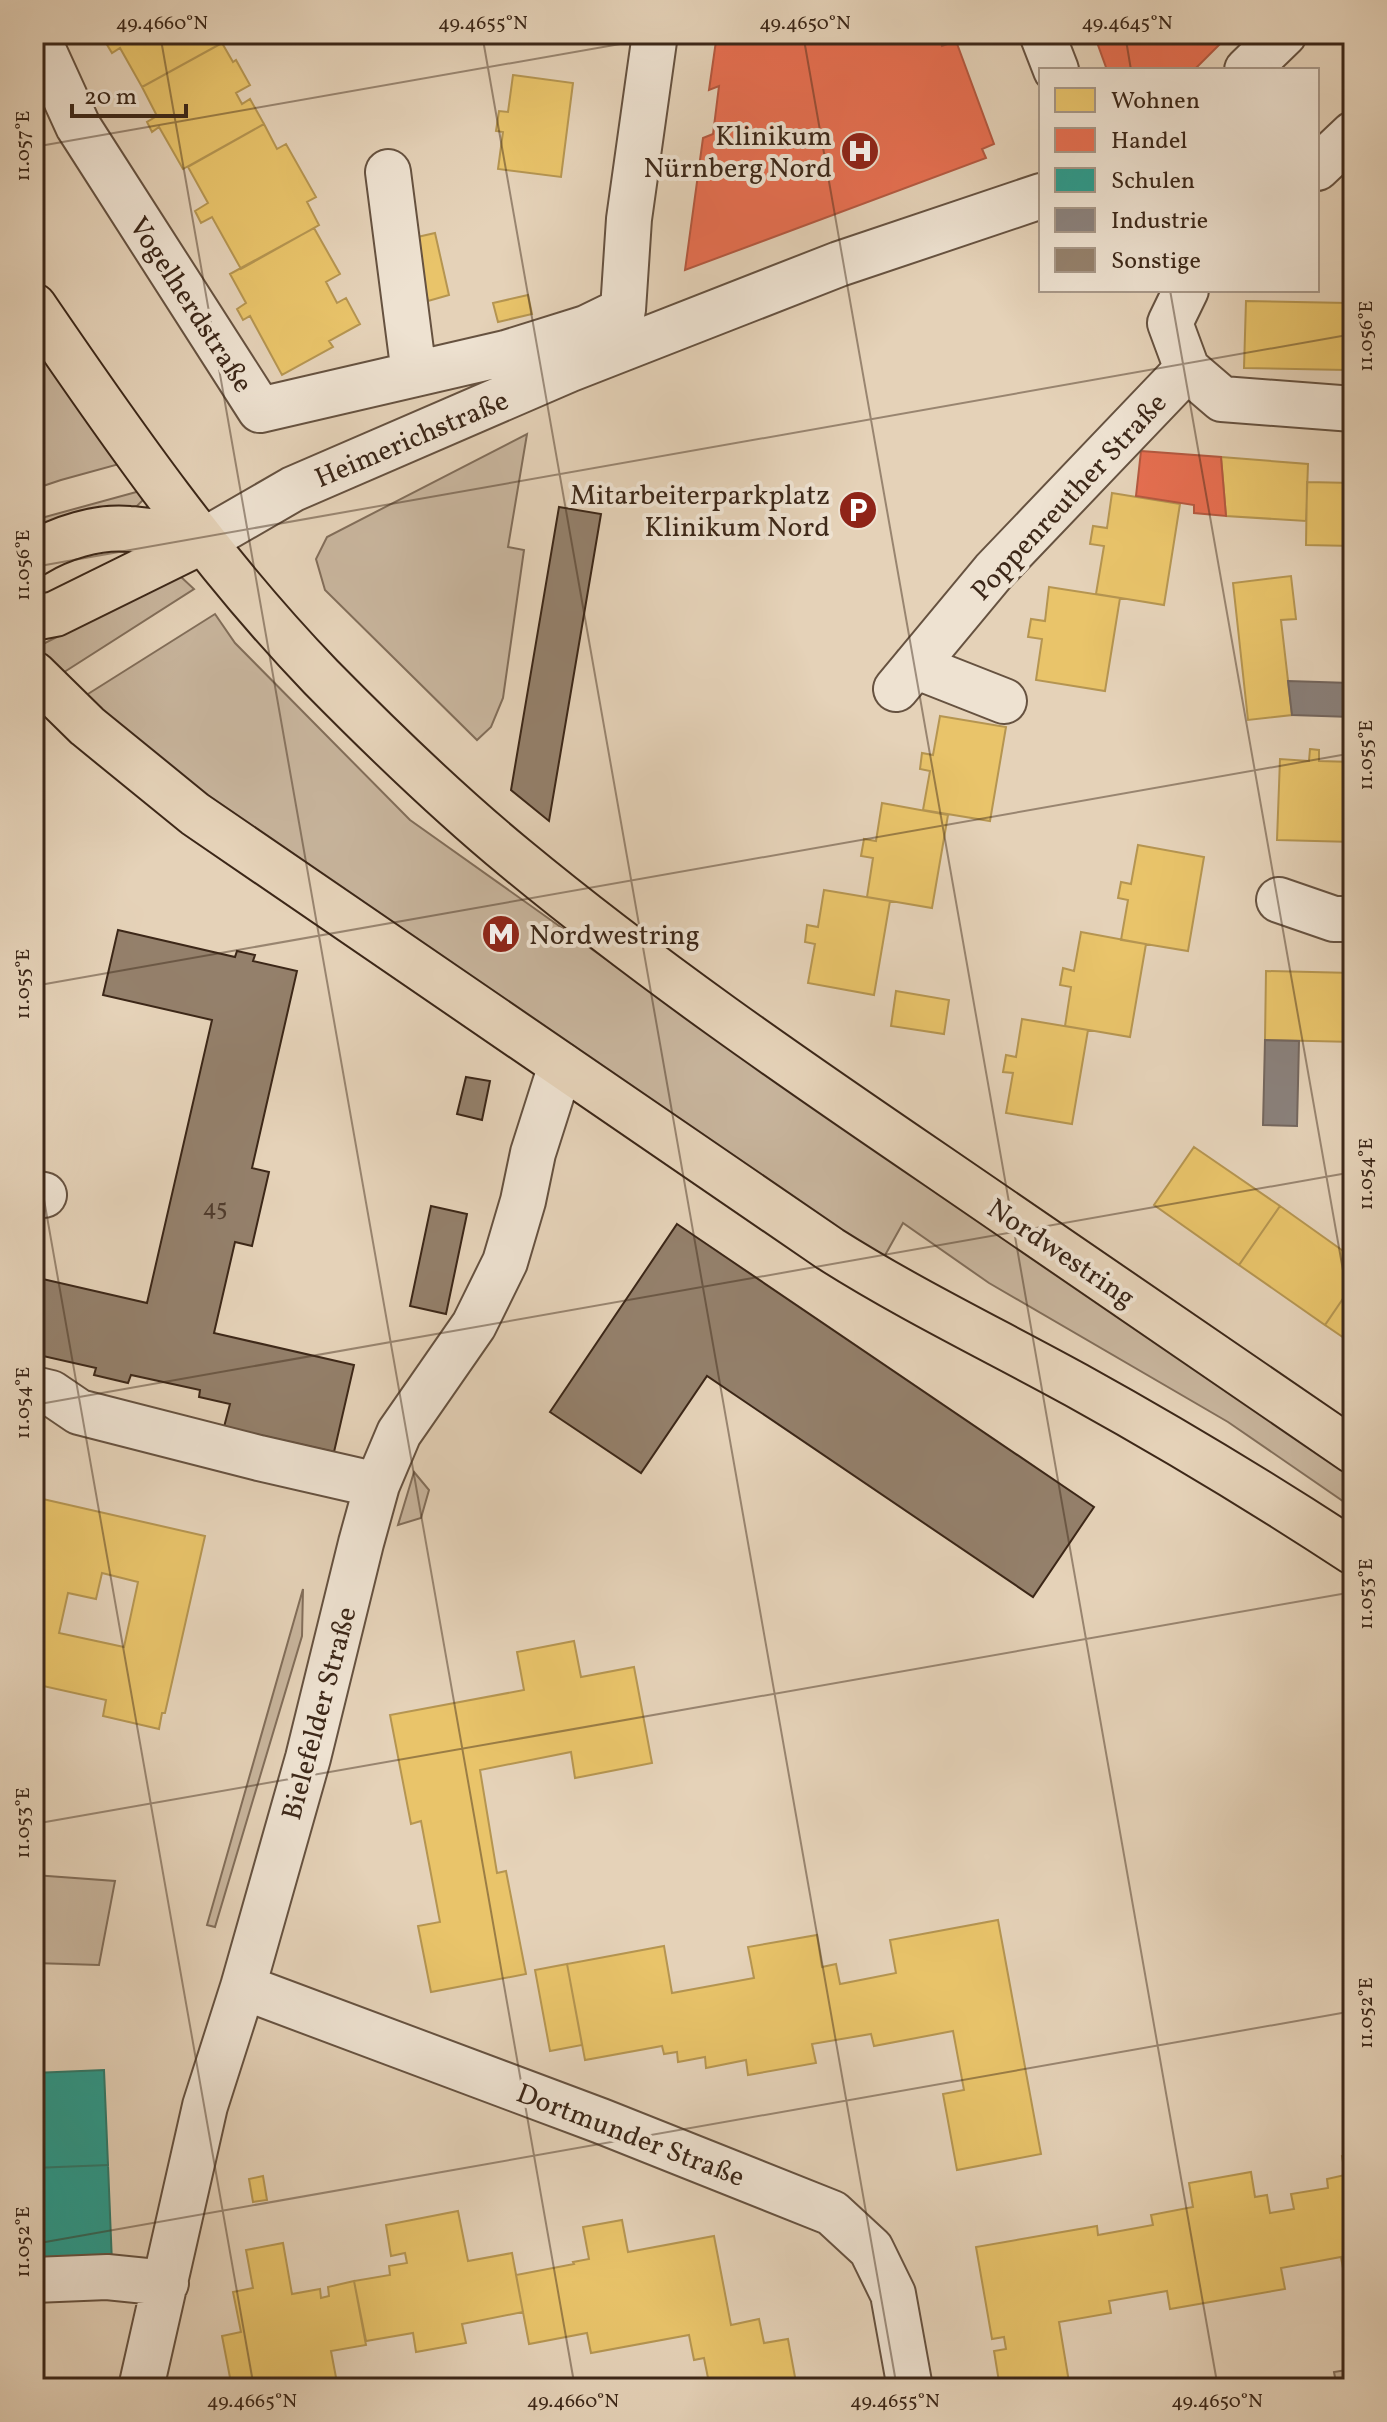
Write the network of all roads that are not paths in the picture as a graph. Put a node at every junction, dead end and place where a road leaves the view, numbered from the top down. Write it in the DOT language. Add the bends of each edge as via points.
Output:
graph roads {
  1 [pos="36,34"];
  2 [pos="655,34"];
  3 [pos="1042,34"];
  4 [pos="1284,34"];
  5 [pos="1055,68"];
  6 [pos="1249,68"];
  7 [pos="1353,134"];
  8 [pos="1319,166"];
  9 [pos="388,172"];
  10 [pos="1039,197"];
  11 [pos="1185,292"];
  12 [pos="34,306"];
  13 [pos="625,329"];
  14 [pos="1187,369"];
  15 [pos="414,374"];
  16 [pos="1353,409"];
  17 [pos="203,541"];
  18 [pos="34,554"];
  19 [pos="34,618"];
  20 [pos="34,674"];
  21 [pos="1004,701"];
  22 [pos="1279,900"];
  23 [pos="1353,919"];
  24 [pos="561,1065"];
  25 [pos="34,1389"];
  26 [pos="1353,1451"];
  27 [pos="377,1485"];
  28 [pos="1353,1552"];
  29 [pos="243,1987"];
  30 [pos="34,2280"];
  31 [pos="166,2283"];
  32 [pos="141,2388"];
  33 [pos="910,2388"];
  1 -- 15 [label="street, Vogelherdstraße" via="78,126 260,410"];
  2 -- 13 [label="street" via="629,219"];
  3 -- 5 [label="street"];
  4 -- 6 [label="street"];
  7 -- 8 [label="street"];
  9 -- 15 [label="street"];
  10 -- 13 [label="street"];
  11 -- 14 [label="street, Poppenreuther Straße" via="1170,323"];
  12 -- 17 [label="main road, Nordwestring"];
  13 -- 15 [label="street, Vogelherdstraße" via="586,328"];
  13 -- 17 [label="street, Heimerichstraße" via="568,370 293,489"];
  14 -- 16 [label="street" via="1222,399"];
  14 -- 21 [label="street, Poppenreuther Straße" via="994,571 905,678"];
  17 -- 18 [label="main road" via="114,529 71,538"];
  17 -- 19 [label="main road" via="55,614"];
  17 -- 26 [label="main road, Nordwestring" via="286,639 379,735 513,857 613,937 731,1025"];
  20 -- 24 [label="main road" via="87,726 195,814"];
  22 -- 23 [label="street" via="1334,919"];
  24 -- 27 [label="street, Bielefelder Straße" via="505,1262 474,1325 399,1433"];
  24 -- 28 [label="main road" via="869,1273 1196,1454"];
  25 -- 27 [label="street" via="51,1393 79,1412"];
  27 -- 29 [label="street, Bielefelder Straße"];
  29 -- 31 [label="street, Bielefelder Straße" via="205,2106"];
  29 -- 33 [label="street, Dortmunder Straße" via="832,2213 871,2249 893,2294"];
  30 -- 31 [label="street" via="107,2277"];
  31 -- 32 [label="street, Bielefelder Straße"];
}
